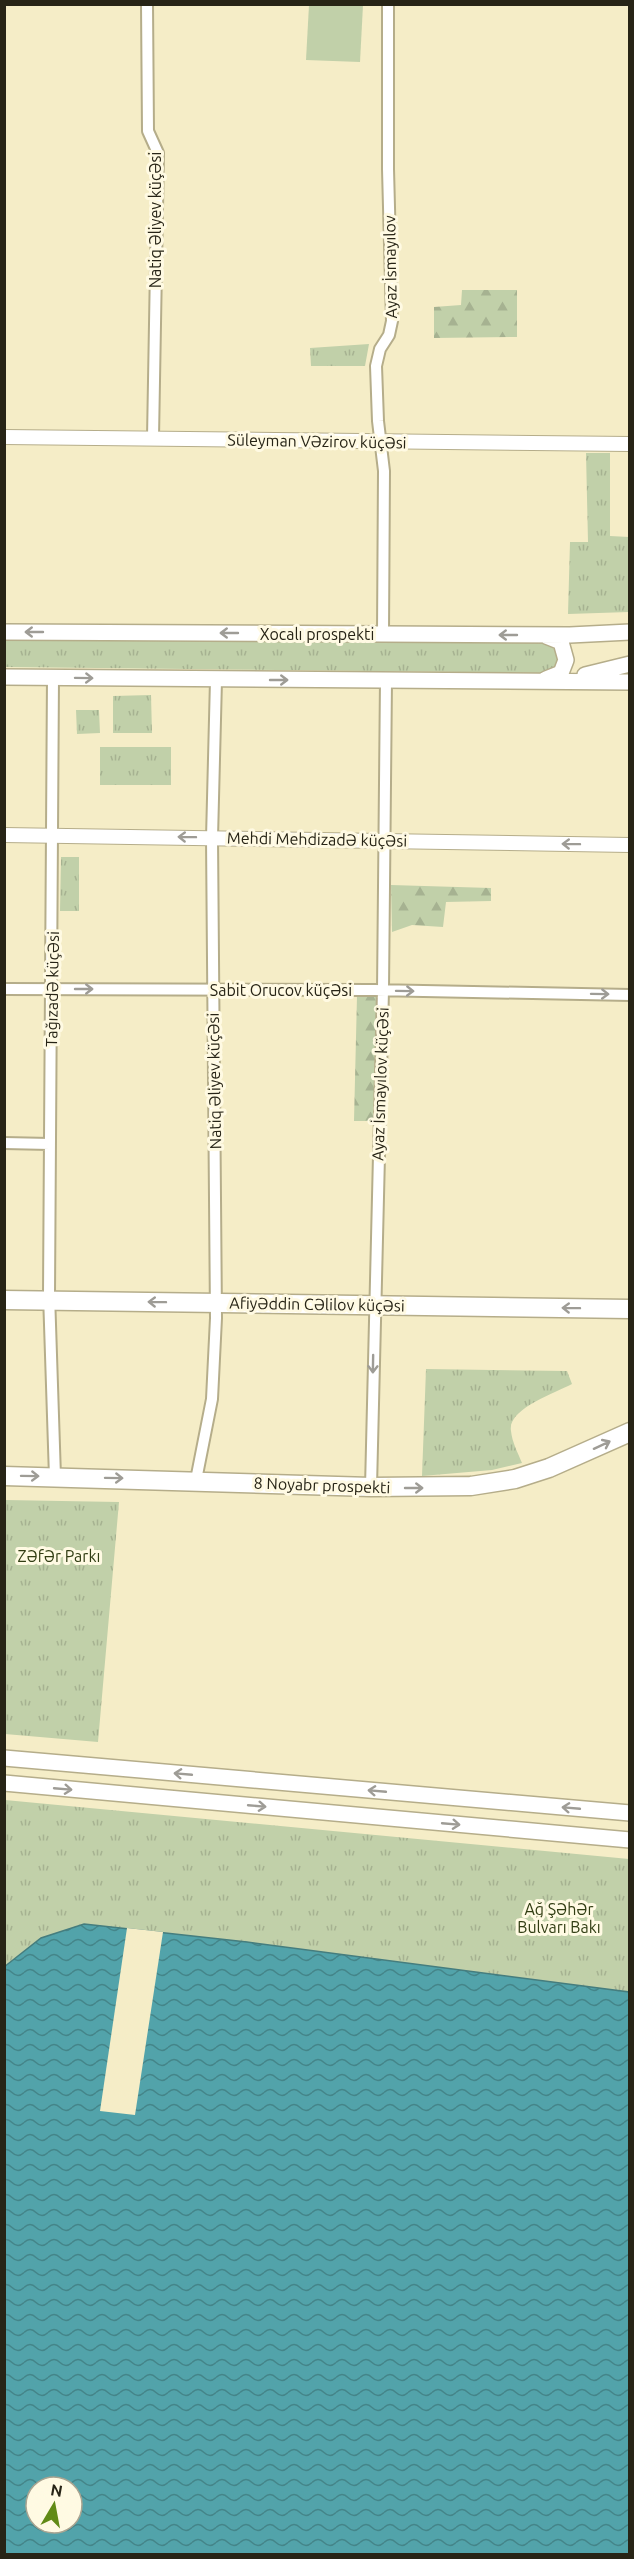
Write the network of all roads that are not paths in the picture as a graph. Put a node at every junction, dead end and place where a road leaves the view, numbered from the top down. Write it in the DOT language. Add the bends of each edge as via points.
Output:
graph roads {
  1 [pos="147,4"];
  2 [pos="388,4"];
  3 [pos="4,437"];
  4 [pos="153,438"];
  5 [pos="381,442"];
  6 [pos="630,444"];
  7 [pos="4,632"];
  8 [pos="630,632"];
  9 [pos="383,634"];
  10 [pos="542,635"];
  11 [pos="630,664"];
  12 [pos="4,677"];
  13 [pos="53,677"];
  14 [pos="216,680"];
  15 [pos="386,680"];
  16 [pos="540,680"];
  17 [pos="630,682"];
  18 [pos="4,835"];
  19 [pos="53,835"];
  20 [pos="212,838"];
  21 [pos="383,841"];
  22 [pos="630,845"];
  23 [pos="53,988"];
  24 [pos="4,989"];
  25 [pos="213,989"];
  26 [pos="383,990"];
  27 [pos="630,995"];
  28 [pos="4,1143"];
  29 [pos="50,1144"];
  30 [pos="4,1300"];
  31 [pos="49,1300"];
  32 [pos="215,1303"];
  33 [pos="374,1306"];
  34 [pos="630,1309"];
  35 [pos="630,1432"];
  36 [pos="4,1476"];
  37 [pos="55,1477"];
  38 [pos="196,1480"];
  39 [pos="371,1487"];
  40 [pos="4,1758"];
  41 [pos="4,1783"];
  42 [pos="630,1813"];
  43 [pos="630,1840"];
  1 -- 4 [label="street, Natiq Əliyev küçəsi" via="148,130 158,153"];
  2 -- 5 [label="street, Ayaz İsmayılov" via="392,321 376,366"];
  3 -- 4 [label="street, Süleyman Vəzirov küçəsi"];
  4 -- 5 [label="street, Süleyman Vəzirov küçəsi"];
  5 -- 6 [label="street, Süleyman Vəzirov küçəsi"];
  5 -- 9 [label="street, Ayaz İsmayılov"];
  9 -- 7 [label="main road, Xocalı prospekti, one-way"];
  8 -- 10 [label="main road, Xocalı prospekti"];
  10 -- 9 [label="main road, Xocalı prospekti, one-way"];
  10 -- 16 [label="main road" via="561,642 566,660 561,673"];
  11 -- 16 [label="main road"];
  12 -- 13 [label="main road"];
  13 -- 14 [label="main road, one-way"];
  13 -- 19 [label="street, Tağızadə küçəsi"];
  14 -- 15 [label="main road, one-way"];
  14 -- 20 [label="street, Natiq Əliyev küçəsi"];
  15 -- 16 [label="main road"];
  15 -- 21 [label="street, Ayaz İsmayılov küçəsi"];
  16 -- 17 [label="main road"];
  18 -- 19 [label="street, Mehdi Mehdizadə küçəsi"];
  20 -- 19 [label="street, Mehdi Mehdizadə küçəsi, one-way"];
  19 -- 23 [label="street, Tağızadə küçəsi"];
  20 -- 21 [label="street, Mehdi Mehdizadə küçəsi"];
  20 -- 25 [label="street, Natiq Əliyev küçəsi"];
  22 -- 21 [label="street, Mehdi Mehdizadə küçəsi, one-way"];
  21 -- 26 [label="street, Ayaz İsmayılov küçəsi"];
  23 -- 24 [label="street, Sabit Orucov küçəsi"];
  23 -- 25 [label="street, Sabit Orucov küçəsi, one-way"];
  23 -- 29 [label="street, Tağızadə küçəsi"];
  25 -- 26 [label="street, Sabit Orucov küçəsi"];
  25 -- 32 [label="street, Natiq Əliyev küçəsi"];
  26 -- 27 [label="street, Sabit Orucov küçəsi, one-way"];
  26 -- 33 [label="street, Ayaz İsmayılov küçəsi"];
  28 -- 29 [label="street"];
  29 -- 31 [label="street, Tağızadə küçəsi"];
  30 -- 31 [label="highway, Afiyəddin Cəlilov küçəsi"];
  32 -- 31 [label="highway, Afiyəddin Cəlilov küçəsi, one-way"];
  31 -- 37 [label="street, Tağızadə küçəsi"];
  32 -- 33 [label="highway, Afiyəddin Cəlilov küçəsi"];
  32 -- 38 [label="street, Natiq Əliyev küçəsi" via="212,1399"];
  34 -- 33 [label="highway, Afiyəddin Cəlilov küçəsi, one-way"];
  33 -- 39 [label="street, Ayaz İsmayılov küçəsi, one-way"];
  39 -- 35 [label="highway, 8 Noyabr prospekti, one-way" via="454,1487 515,1479 568,1461"];
  36 -- 37 [label="highway, 8 Noyabr prospekti, one-way"];
  37 -- 38 [label="highway, 8 Noyabr prospekti, one-way"];
  38 -- 39 [label="highway, 8 Noyabr prospekti"];
  42 -- 40 [label="main road, one-way"];
  41 -- 43 [label="main road, one-way"];
}
